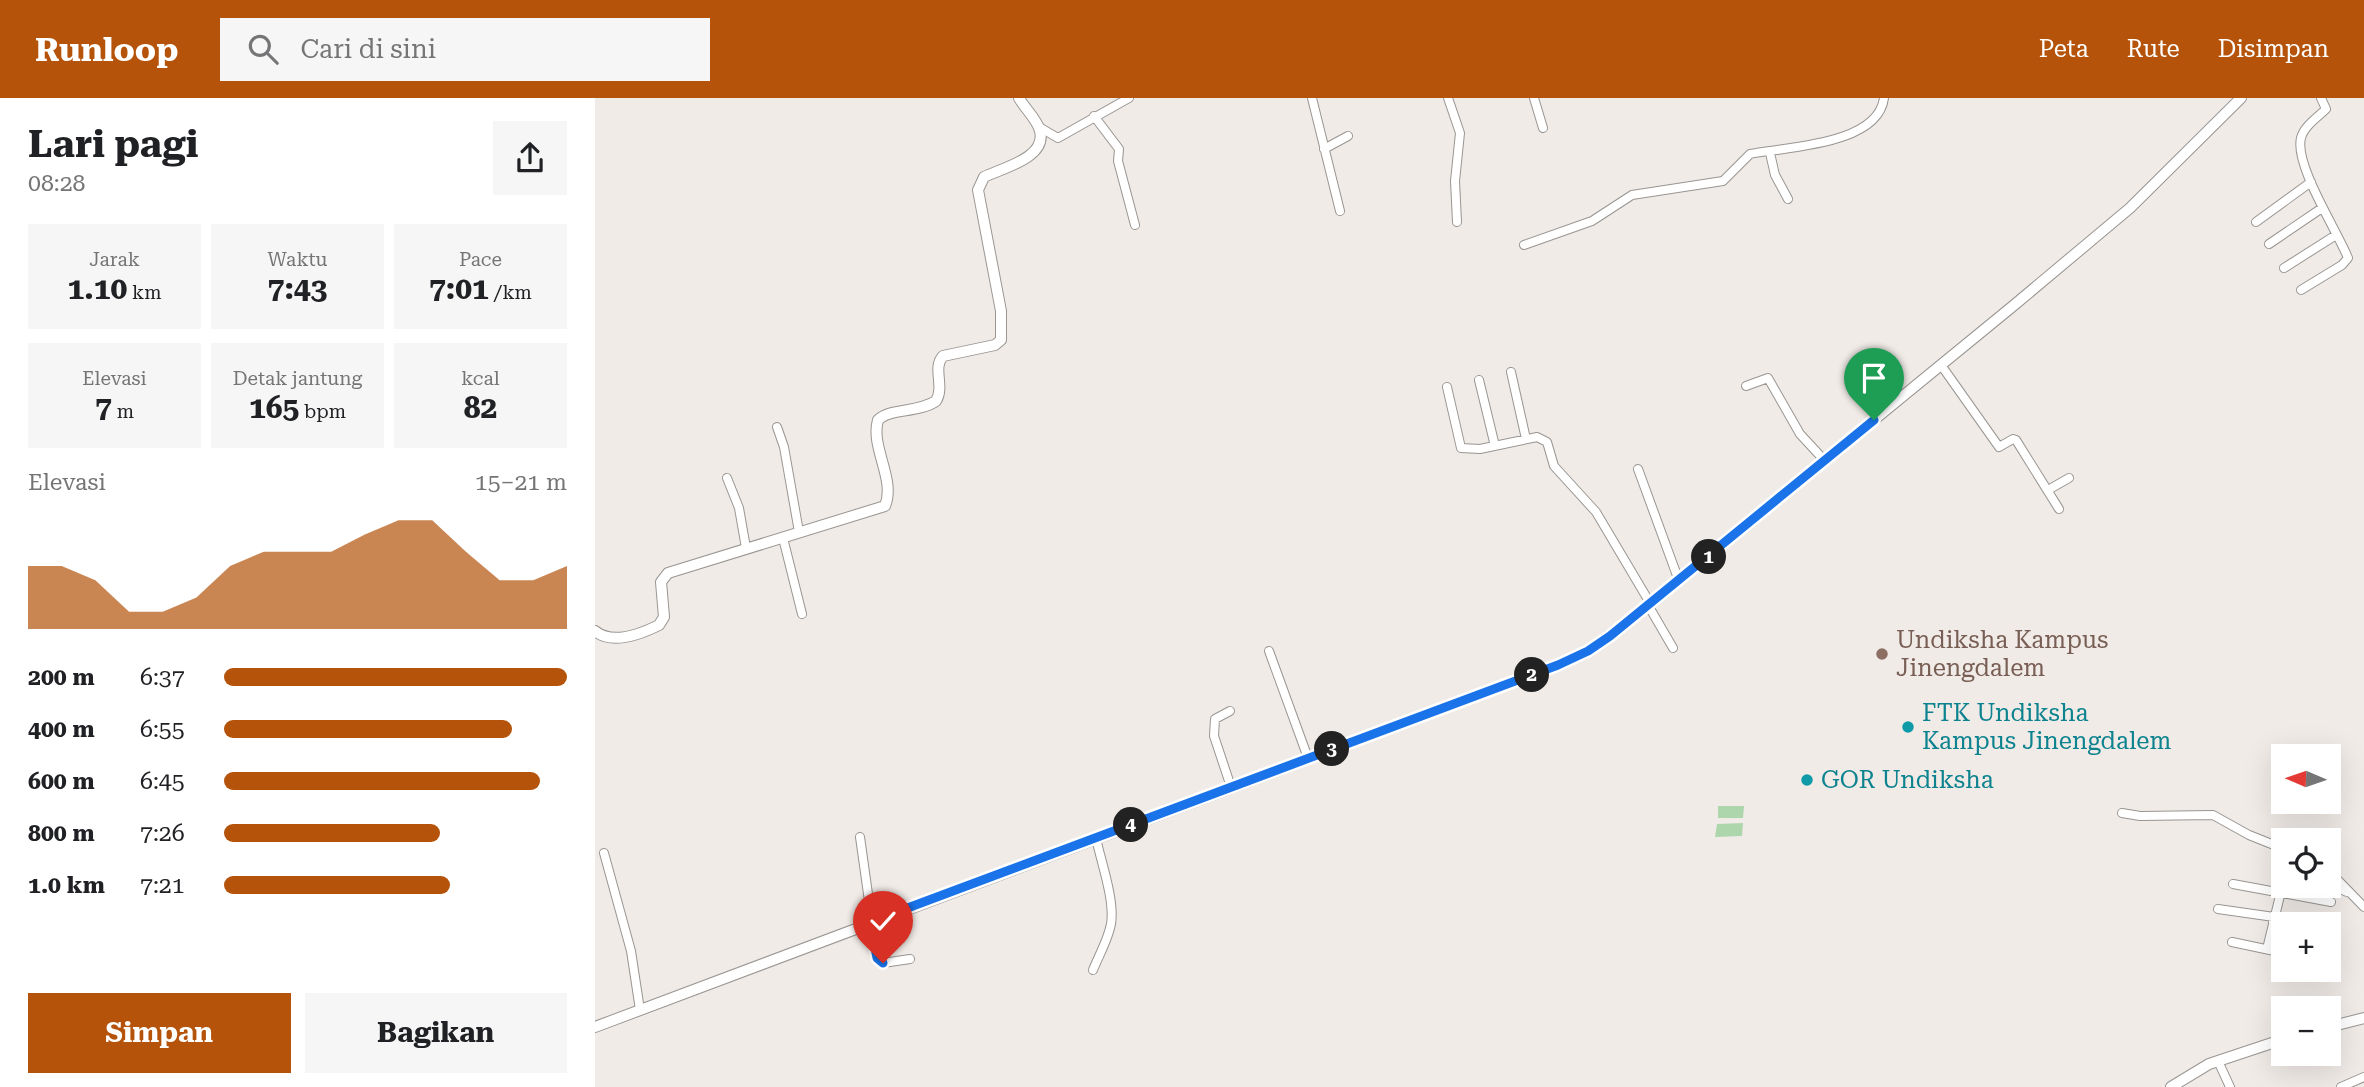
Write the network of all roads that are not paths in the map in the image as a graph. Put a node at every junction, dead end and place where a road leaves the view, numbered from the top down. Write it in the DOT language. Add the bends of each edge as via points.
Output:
graph roads {
  1 [pos="1019,98"];
  2 [pos="1129,98"];
  3 [pos="1312,98"];
  4 [pos="1448,98"];
  5 [pos="1534,98"];
  6 [pos="1884,98"];
  7 [pos="2241,98"];
  8 [pos="2321,98"];
  9 [pos="1094,116"];
  10 [pos="1039,127"];
  11 [pos="1543,128"];
  12 [pos="1348,136"];
  13 [pos="1324,149"];
  14 [pos="1770,153"];
  15 [pos="2311,182"];
  16 [pos="1788,199"];
  17 [pos="2322,208"];
  18 [pos="1340,211"];
  19 [pos="1457,222"];
  20 [pos="2256,222"];
  21 [pos="1135,225"];
  22 [pos="2336,235"];
  23 [pos="2269,244"];
  24 [pos="1524,245"];
  25 [pos="2284,268"];
  26 [pos="2301,290"];
  27 [pos="1941,365"];
  28 [pos="1511,372"];
  29 [pos="1479,380"];
  30 [pos="1746,386"];
  31 [pos="1447,387"];
  32 [pos="777,427"];
  33 [pos="1526,439"];
  34 [pos="1495,446"];
  35 [pos="1825,461"];
  36 [pos="1638,469"];
  37 [pos="727,478"];
  38 [pos="2069,478"];
  39 [pos="2047,490"];
  40 [pos="2059,509"];
  41 [pos="799,532"];
  42 [pos="783,538"];
  43 [pos="746,548"];
  44 [pos="1679,580"];
  45 [pos="1649,604"];
  46 [pos="802,614"];
  47 [pos="595,631"];
  48 [pos="1673,648"];
  49 [pos="1269,651"];
  50 [pos="1230,711"];
  51 [pos="1308,758"];
  52 [pos="1231,787"];
  53 [pos="2122,813"];
  54 [pos="860,837"];
  55 [pos="1096,838"];
  56 [pos="2271,844"];
  57 [pos="604,853"];
  58 [pos="2233,884"];
  59 [pos="2341,884"];
  60 [pos="2341,889"];
  61 [pos="2271,892"];
  62 [pos="2350,893"];
  63 [pos="2306,898"];
  64 [pos="2331,902"];
  65 [pos="2364,907"];
  66 [pos="2218,909"];
  67 [pos="2271,919"];
  68 [pos="870,922"];
  69 [pos="2271,932"];
  70 [pos="2232,942"];
  71 [pos="2267,949"];
  72 [pos="2271,950"];
  73 [pos="910,959"];
  74 [pos="1093,970"];
  75 [pos="640,1010"];
  76 [pos="2364,1018"];
  77 [pos="2341,1024"];
  78 [pos="595,1027"];
  79 [pos="2271,1043"];
  80 [pos="2218,1061"];
  81 [pos="2364,1077"];
  82 [pos="2171,1087"];
  83 [pos="2230,1087"];
  84 [pos="2341,1087"];
  1 -- 10 [label="street"];
  2 -- 9 [label="street"];
  3 -- 13 [label="street"];
  4 -- 19 [label="street" via="1460,133"];
  5 -- 11 [label="street"];
  6 -- 14 [label="street" via="1879,116 1846,136"];
  7 -- 27 [label="street" via="2130,208"];
  8 -- 15 [label="street" via="2325,110 2301,139"];
  9 -- 10 [label="street" via="1058,138"];
  9 -- 21 [label="street" via="1119,149"];
  10 -- 41 [label="street" via="1041,140 1034,152 979,183 984,234 1001,311 1000,343 943,356 936,401 877,420 887,487 885,506"];
  12 -- 13 [label="street"];
  13 -- 18 [label="street"];
  14 -- 16 [label="street"];
  14 -- 24 [label="street" via="1747,155 1718,183 1628,196 1591,221"];
  15 -- 17 [label="street"];
  15 -- 20 [label="street"];
  17 -- 22 [label="street"];
  17 -- 23 [label="street"];
  22 -- 25 [label="street"];
  22 -- 26 [label="street" via="2347,261"];
  27 -- 35 [label="street"];
  27 -- 39 [label="street" via="1999,447 2015,439"];
  28 -- 33 [label="street"];
  29 -- 34 [label="street"];
  30 -- 35 [label="street" via="1768,378 1800,434"];
  31 -- 34 [label="street" via="1461,449"];
  32 -- 41 [label="street"];
  33 -- 34 [label="street"];
  33 -- 45 [label="street" via="1537,437 1547,442 1554,466 1596,512"];
  35 -- 44 [label="street"];
  36 -- 44 [label="street"];
  37 -- 43 [label="street" via="739,508"];
  38 -- 39 [label="street"];
  39 -- 40 [label="street"];
  41 -- 42 [label="street"];
  42 -- 43 [label="street"];
  42 -- 46 [label="street"];
  43 -- 47 [label="street" via="666,575 660,587 664,617 657,626 620,637"];
  44 -- 45 [label="street"];
  45 -- 48 [label="street"];
  45 -- 51 [label="street" via="1580,656"];
  49 -- 51 [label="street"];
  50 -- 52 [label="street" via="1215,719 1213,730"];
  51 -- 52 [label="street"];
  52 -- 55 [label="street"];
  53 -- 56 [label="street" via="2213,815"];
  54 -- 68 [label="street"];
  55 -- 68 [label="street"];
  55 -- 74 [label="street" via="1109,883 1111,921"];
  57 -- 75 [label="street" via="631,951"];
  58 -- 61 [label="street"];
  59 -- 62 [label="street"];
  60 -- 62 [label="street"];
  62 -- 65 [label="street"];
  63 -- 64 [label="street"];
  66 -- 67 [label="street"];
  68 -- 73 [label="street" via="879,961"];
  68 -- 75 [label="street"];
  69 -- 71 [label="street"];
  70 -- 71 [label="street"];
  71 -- 72 [label="street"];
  75 -- 78 [label="street"];
  76 -- 77 [label="street"];
  79 -- 80 [label="street"];
  80 -- 82 [label="street"];
  80 -- 83 [label="street"];
  81 -- 84 [label="street"];
}
